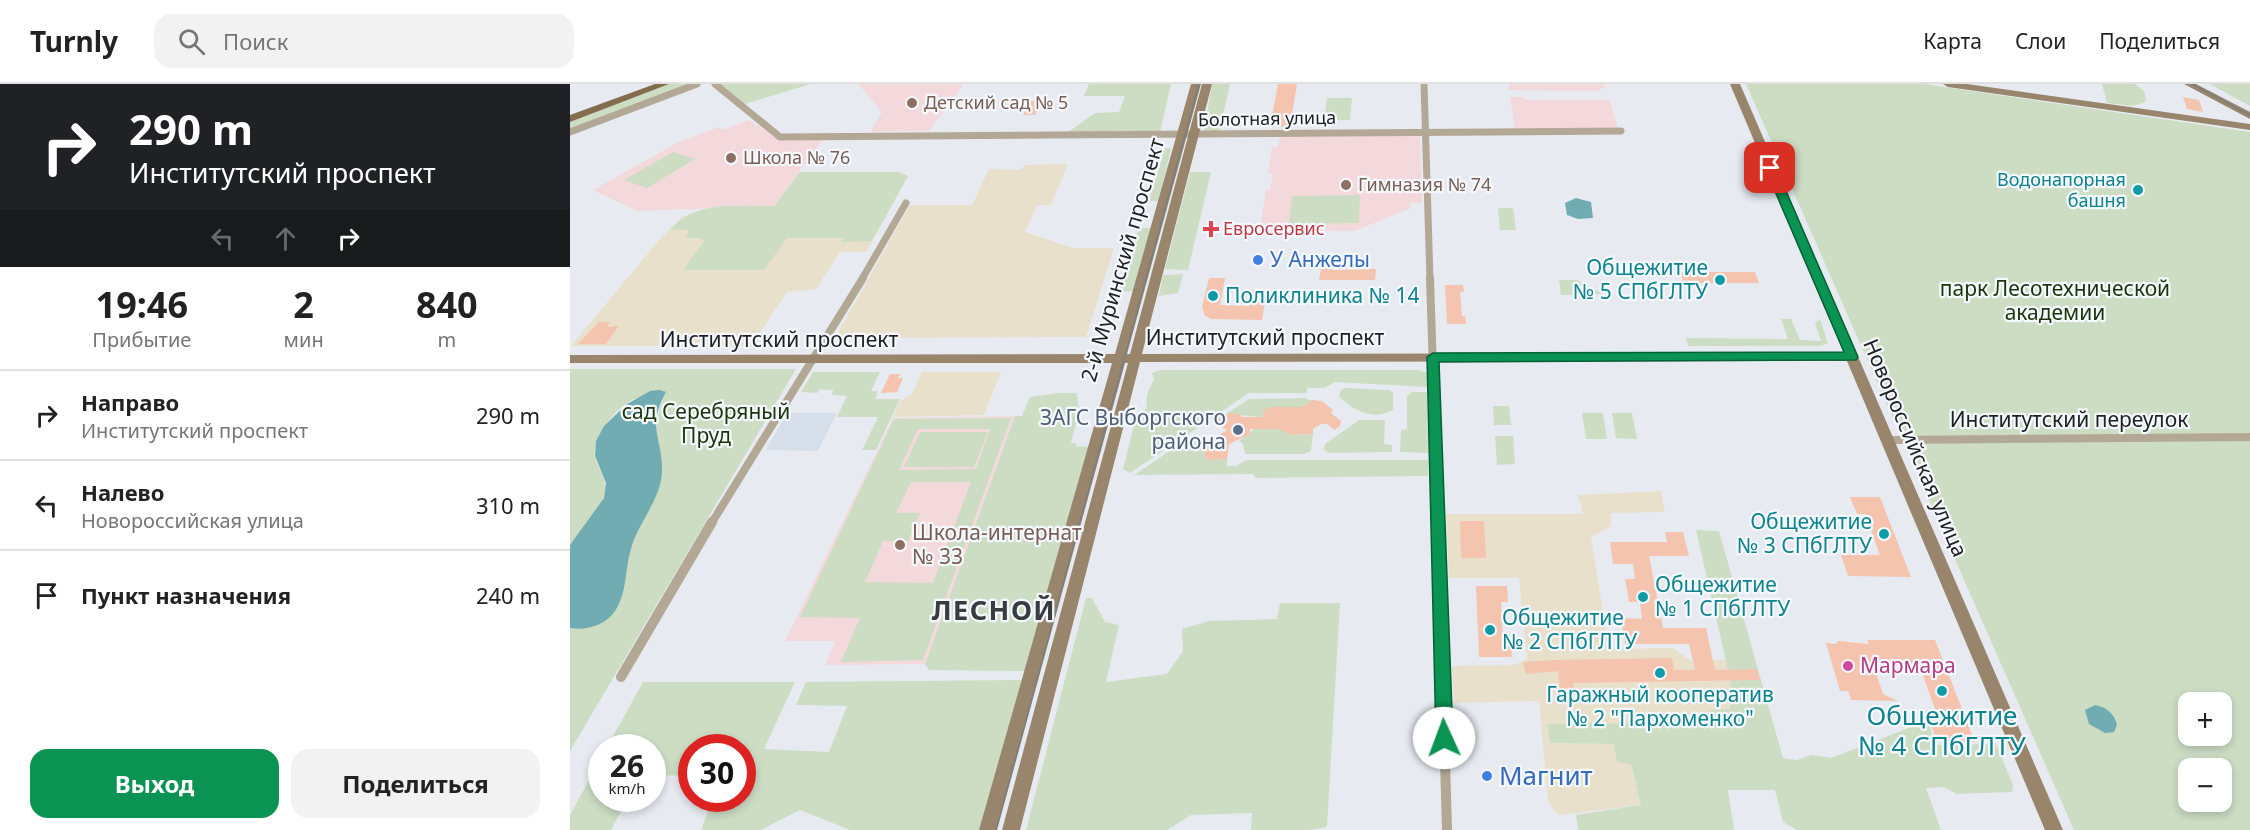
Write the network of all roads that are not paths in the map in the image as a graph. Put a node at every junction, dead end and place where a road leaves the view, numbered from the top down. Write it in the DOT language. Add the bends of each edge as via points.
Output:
graph roads {
  1 [pos="651,84"];
  2 [pos="664,84"];
  3 [pos="697,84"];
  4 [pos="715,84"];
  5 [pos="1196,84"];
  6 [pos="1207,84"];
  7 [pos="1424,84"];
  8 [pos="1735,84"];
  9 [pos="1948,84"];
  10 [pos="2189,84"];
  11 [pos="2200,84"];
  12 [pos="2250,110"];
  13 [pos="570,114"];
  14 [pos="2250,116"];
  15 [pos="570,119"];
  16 [pos="2250,127"];
  17 [pos="1621,131"];
  18 [pos="570,132"];
  19 [pos="1425,132"];
  20 [pos="1187,135"];
  21 [pos="906,203"];
  22 [pos="1119,357"];
  23 [pos="1135,357"];
  24 [pos="1433,357"];
  25 [pos="1852,357"];
  26 [pos="570,359"];
  27 [pos="811,359"];
  28 [pos="2250,437"];
  29 [pos="1887,440"];
  30 [pos="621,677"];
  31 [pos="988,830"];
  32 [pos="1011,830"];
  33 [pos="1447,830"];
  34 [pos="2054,830"];
  1 -- 13 [label="main road"];
  2 -- 15 [label="main road"];
  3 -- 18 [label="street"];
  4 -- 20 [label="street, Болотная улица" via="780,137"];
  5 -- 20 [label="main road, 2-й Муринский проспект"];
  6 -- 20 [label="main road, 2-й Муринский проспект"];
  7 -- 19 [label="street"];
  8 -- 25 [label="main road, Новороссийская улица"];
  9 -- 16 [label="main road"];
  10 -- 14 [label="main road"];
  11 -- 12 [label="main road"];
  17 -- 19 [label="street, Болотная улица"];
  19 -- 20 [label="street, Болотная улица"];
  19 -- 24 [label="street"];
  20 -- 22 [label="main road, 2-й Муринский проспект"];
  20 -- 23 [label="main road, 2-й Муринский проспект"];
  21 -- 27 [label="street" via="829,336"];
  22 -- 23 [label="main road, Институтский проспект"];
  22 -- 27 [label="main road, Институтский проспект"];
  22 -- 31 [label="main road, 2-й Муринский проспект"];
  23 -- 24 [label="main road, Институтский проспект"];
  23 -- 32 [label="main road, 2-й Муринский проспект"];
  24 -- 25 [label="main road, Институтский проспект"];
  24 -- 33 [label="street"];
  25 -- 29 [label="main road, Новороссийская улица"];
  26 -- 27 [label="main road, Институтский проспект"];
  27 -- 30 [label="street"];
  28 -- 29 [label="street, Институтский переулок"];
  29 -- 34 [label="main road, Новороссийская улица"];
}
